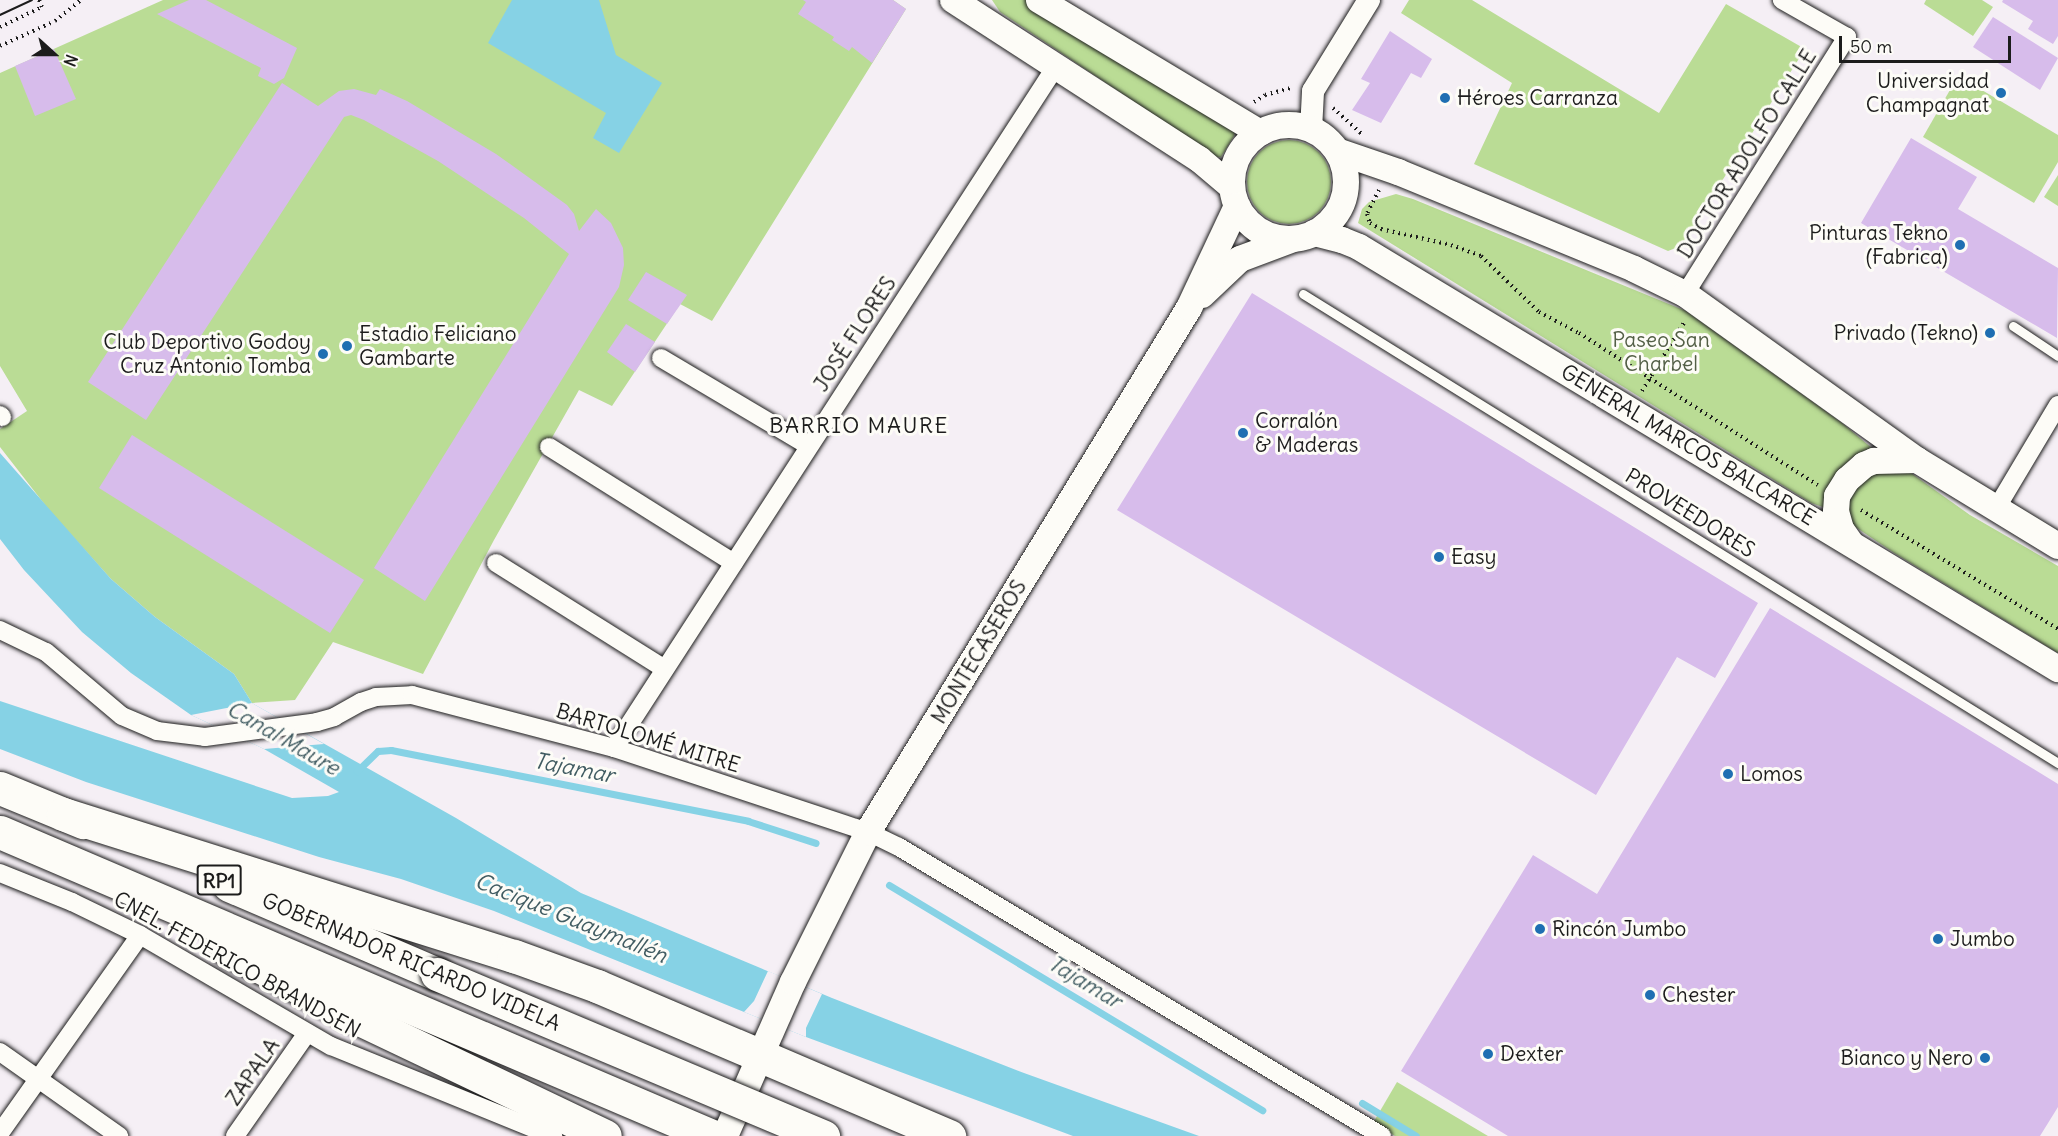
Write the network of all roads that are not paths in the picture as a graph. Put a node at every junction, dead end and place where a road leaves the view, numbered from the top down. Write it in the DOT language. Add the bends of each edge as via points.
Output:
graph roads {
  1 [pos="1039,0"];
  2 [pos="1369,0"];
  3 [pos="1782,0"];
  4 [pos="955,1"];
  5 [pos="1056,66"];
  6 [pos="1311,130"];
  7 [pos="1260,133"];
  8 [pos="1337,151"];
  9 [pos="1235,197"];
  10 [pos="1304,236"];
  11 [pos="1303,294"];
  12 [pos="1691,298"];
  13 [pos="1189,308"];
  14 [pos="2013,326"];
  15 [pos="2058,356"];
  16 [pos="661,358"];
  17 [pos="2058,405"];
  18 [pos="809,446"];
  19 [pos="549,447"];
  20 [pos="1917,460"];
  21 [pos="1996,509"];
  22 [pos="1850,542"];
  23 [pos="2058,546"];
  24 [pos="496,563"];
  25 [pos="734,563"];
  26 [pos="0,630"];
  27 [pos="665,669"];
  28 [pos="2058,669"];
  29 [pos="614,748"];
  30 [pos="2058,763"];
  31 [pos="0,788"];
  32 [pos="63,814"];
  33 [pos="0,832"];
  34 [pos="868,832"];
  35 [pos="65,860"];
  36 [pos="0,873"];
  37 [pos="140,935"];
  38 [pos="307,1033"];
  39 [pos="0,1052"];
  40 [pos="760,1056"];
  41 [pos="39,1079"];
  42 [pos="0,1133"];
  43 [pos="119,1136"];
  44 [pos="235,1136"];
  45 [pos="553,1136"];
  46 [pos="605,1136"];
  47 [pos="712,1136"];
  48 [pos="725,1136"];
  49 [pos="823,1136"];
  50 [pos="949,1136"];
  51 [pos="1382,1136"];
  1 -- 7 [label="main road"];
  2 -- 6 [label="street" via="1313,91"];
  3 -- 12 [label="street, DOCTOR ADOLFO CALLE" via="1847,37"];
  4 -- 5 [label="main road"];
  5 -- 9 [label="main road" via="1199,159"];
  5 -- 18 [label="street, JOSÉ FLORES"];
  6 -- 7 [label="main road" via="1285,125"];
  6 -- 8 [label="main road"];
  7 -- 9 [label="main road" via="1237,159"];
  8 -- 10 [label="main road" via="1345,171 1343,198 1333,218"];
  8 -- 12 [label="main road" via="1389,168 1634,269"];
  9 -- 10 [label="main road" via="1244,217 1263,232"];
  9 -- 13 [label="main road, MONTECASEROS"];
  10 -- 13 [label="main road, MONTECASEROS" via="1240,259"];
  10 -- 22 [label="main road, GENERAL MARCOS BALCARCE" via="1342,240 1359,247"];
  11 -- 30 [label="lane, PROVEEDORES"];
  12 -- 20 [label="main road"];
  13 -- 34 [label="main road, MONTECASEROS"];
  14 -- 15 [label="lane"];
  16 -- 18 [label="street"];
  17 -- 21 [label="street"];
  18 -- 25 [label="street, JOSÉ FLORES"];
  19 -- 25 [label="street"];
  20 -- 21 [label="main road"];
  20 -- 22 [label="main road" via="1874,461 1847,480 1837,496 1838,521"];
  21 -- 23 [label="main road"];
  22 -- 28 [label="main road, GENERAL MARCOS BALCARCE"];
  24 -- 27 [label="street"];
  25 -- 27 [label="street, JOSÉ FLORES"];
  26 -- 29 [label="street, BARTOLOMÉ MITRE" via="46,652 122,716 142,726 179,735 205,737 291,726 334,717 376,697 412,695"];
  27 -- 29 [label="street, JOSÉ FLORES"];
  29 -- 34 [label="street, BARTOLOMÉ MITRE"];
  31 -- 32 [label="highway, GOBERNADOR RICARDO VIDELA / RP1"];
  32 -- 40 [label="highway" via="514,956 597,986"];
  32 -- 49 [label="highway, GOBERNADOR RICARDO VIDELA / RP1, bridge"];
  33 -- 35 [label="highway, GOBERNADOR RICARDO VIDELA / RP1"];
  34 -- 40 [label="main road, MONTECASEROS"];
  34 -- 51 [label="street, BARTOLOMÉ MITRE"];
  35 -- 46 [label="highway" via="293,986"];
  35 -- 47 [label="highway, GOBERNADOR RICARDO VIDELA / RP1"];
  36 -- 37 [label="street, CNEL. FEDERICO BRANDSEN"];
  37 -- 38 [label="street, CNEL. FEDERICO BRANDSEN"];
  37 -- 41 [label="street"];
  38 -- 44 [label="street, ZAPALA"];
  38 -- 45 [label="street, CNEL. FEDERICO BRANDSEN"];
  39 -- 41 [label="street"];
  40 -- 48 [label="main road, MONTECASEROS"];
  40 -- 50 [label="highway"];
  41 -- 42 [label="street"];
  41 -- 43 [label="street"];
}
